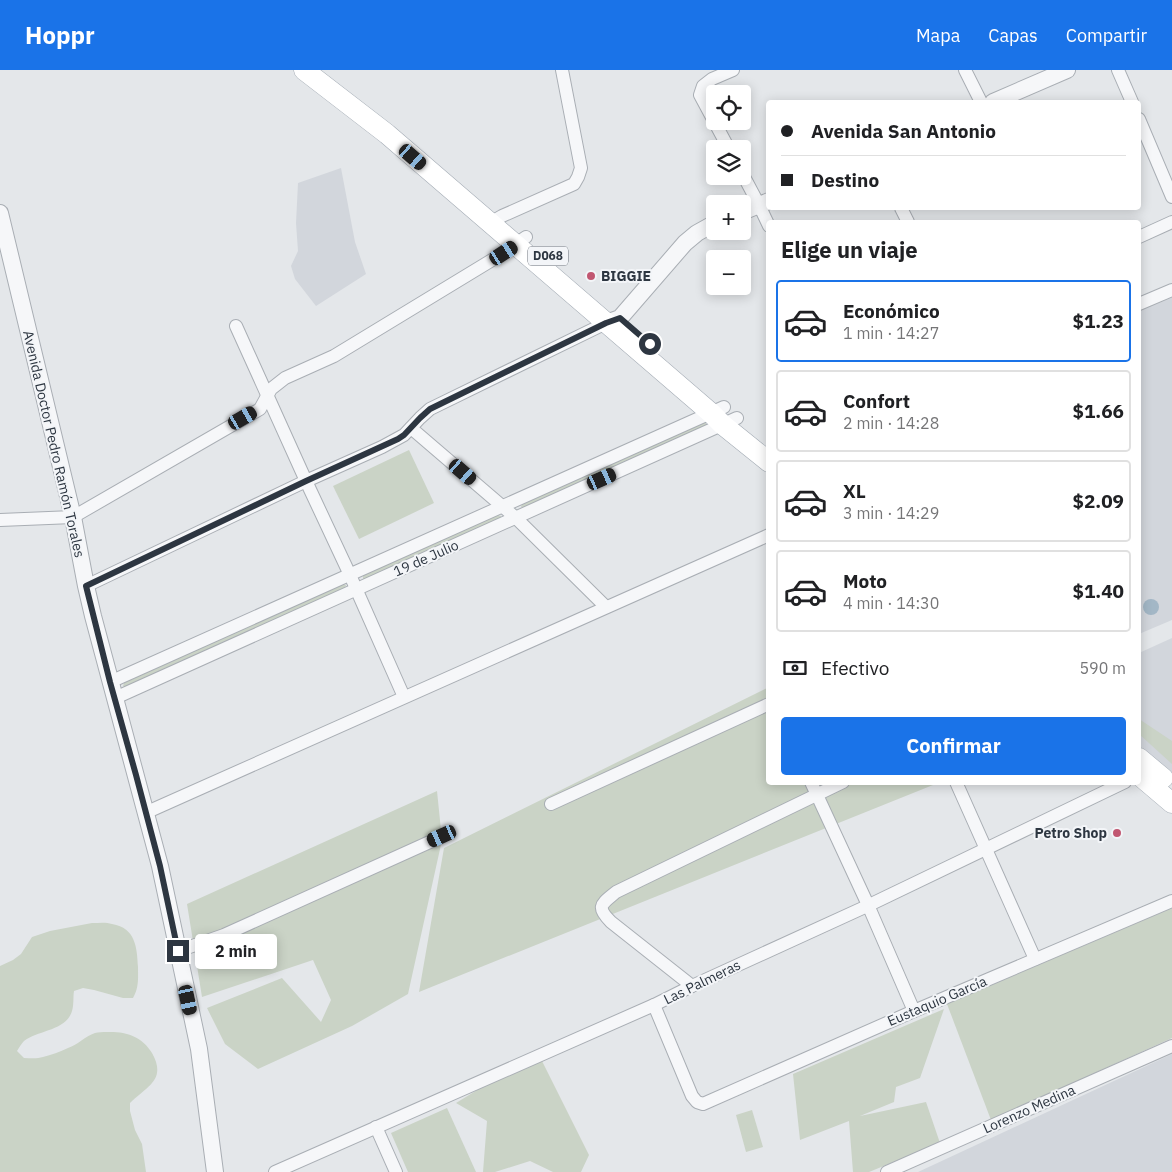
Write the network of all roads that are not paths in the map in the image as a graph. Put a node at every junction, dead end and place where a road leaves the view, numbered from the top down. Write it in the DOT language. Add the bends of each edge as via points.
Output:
graph roads {
  1 [pos="562,70"];
  2 [pos="734,70"];
  3 [pos="965,70"];
  4 [pos="1067,70"];
  5 [pos="1118,70"];
  6 [pos="313,71"];
  7 [pos="980,100"];
  8 [pos="998,100"];
  9 [pos="1131,100"];
  10 [pos="1141,124"];
  11 [pos="724,140"];
  12 [pos="751,185"];
  13 [pos="1172,197"];
  14 [pos="764,203"];
  15 [pos="751,208"];
  16 [pos="0,213"];
  17 [pos="496,220"];
  18 [pos="768,220"];
  19 [pos="1172,222"];
  20 [pos="706,228"];
  21 [pos="1141,236"];
  22 [pos="521,241"];
  23 [pos="1172,290"];
  24 [pos="1141,303"];
  25 [pos="613,321"];
  26 [pos="236,326"];
  27 [pos="267,394"];
  28 [pos="724,416"];
  29 [pos="411,428"];
  30 [pos="766,442"];
  31 [pos="766,459"];
  32 [pos="306,481"];
  33 [pos="502,506"];
  34 [pos="73,517"];
  35 [pos="516,518"];
  36 [pos="0,520"];
  37 [pos="766,536"];
  38 [pos="350,575"];
  39 [pos="86,586"];
  40 [pos="356,590"];
  41 [pos="606,607"];
  42 [pos="110,682"];
  43 [pos="404,697"];
  44 [pos="115,698"];
  45 [pos="766,705"];
  46 [pos="1141,774"];
  47 [pos="1141,775"];
  48 [pos="812,785"];
  49 [pos="837,785"];
  50 [pos="957,785"];
  51 [pos="1115,785"];
  52 [pos="1172,786"];
  53 [pos="817,795"];
  54 [pos="1172,803"];
  55 [pos="551,804"];
  56 [pos="145,812"];
  57 [pos="442,836"];
  58 [pos="986,849"];
  59 [pos="1172,901"];
  60 [pos="868,905"];
  61 [pos="178,951"];
  62 [pos="1035,959"];
  63 [pos="692,986"];
  64 [pos="654,1005"];
  65 [pos="914,1010"];
  66 [pos="1172,1046"];
  67 [pos="376,1127"];
  68 [pos="215,1172"];
  69 [pos="275,1172"];
  70 [pos="396,1172"];
  71 [pos="887,1172"];
  1 -- 17 [label="street" via="581,168 578,177 574,184"];
  2 -- 11 [label="street" via="712,79 703,86 700,95"];
  3 -- 7 [label="street"];
  4 -- 8 [label="street"];
  5 -- 9 [label="street"];
  6 -- 17 [label="main road, D068"];
  10 -- 13 [label="street"];
  12 -- 14 [label="street"];
  14 -- 15 [label="street"];
  14 -- 18 [label="street"];
  16 -- 34 [label="street, Avenida Doctor Pedro Ramón Torales"];
  17 -- 22 [label="main road, D068"];
  19 -- 21 [label="street"];
  20 -- 25 [label="street" via="685,243"];
  22 -- 25 [label="main road, D068"];
  22 -- 27 [label="street" via="334,356 285,378"];
  23 -- 24 [label="street"];
  25 -- 28 [label="main road, D068"];
  25 -- 29 [label="street" via="430,409"];
  26 -- 27 [label="street"];
  27 -- 32 [label="street"];
  27 -- 34 [label="street" via="260,408"];
  28 -- 30 [label="main road, D068"];
  28 -- 31 [label="main road, D068"];
  28 -- 33 [label="street, 19 de Julio"];
  28 -- 35 [label="street, 19 de Julio"];
  29 -- 32 [label="street" via="382,447"];
  29 -- 33 [label="street"];
  32 -- 38 [label="street"];
  32 -- 39 [label="street"];
  33 -- 35 [label="street"];
  33 -- 38 [label="street, 19 de Julio"];
  34 -- 36 [label="street"];
  34 -- 39 [label="street, Avenida Doctor Pedro Ramón Torales"];
  35 -- 40 [label="street, 19 de Julio"];
  35 -- 41 [label="street"];
  37 -- 41 [label="street"];
  38 -- 40 [label="street"];
  38 -- 42 [label="street, 19 de Julio"];
  39 -- 42 [label="street, Avenida Doctor Pedro Ramón Torales"];
  40 -- 43 [label="street"];
  40 -- 44 [label="street, 19 de Julio"];
  41 -- 43 [label="street"];
  42 -- 44 [label="street, Avenida Doctor Pedro Ramón Torales"];
  43 -- 56 [label="street"];
  44 -- 56 [label="street, Avenida Doctor Pedro Ramón Torales"];
  45 -- 55 [label="street"];
  46 -- 52 [label="main road"];
  47 -- 54 [label="main road"];
  48 -- 53 [label="street"];
  49 -- 53 [label="street"];
  50 -- 58 [label="street"];
  51 -- 58 [label="street, Las Palmeras"];
  53 -- 60 [label="street"];
  53 -- 63 [label="street" via="616,892 603,903 603,914 611,922"];
  56 -- 61 [label="street, Avenida Doctor Pedro Ramón Torales"];
  57 -- 61 [label="street" via="224,935"];
  58 -- 60 [label="street, Las Palmeras"];
  58 -- 62 [label="street"];
  59 -- 62 [label="street, Eustaquio García"];
  60 -- 63 [label="street, Las Palmeras"];
  60 -- 65 [label="street"];
  61 -- 68 [label="street, Avenida Doctor Pedro Ramón Torales" via="199,1049"];
  62 -- 65 [label="street, Eustaquio García"];
  63 -- 64 [label="street, Las Palmeras"];
  64 -- 65 [label="street, Eustaquio García" via="692,1096 704,1104"];
  64 -- 67 [label="street, Las Palmeras"];
  66 -- 71 [label="street, Lorenzo Medina"];
  67 -- 69 [label="street, Las Palmeras"];
  67 -- 70 [label="street"];
}
